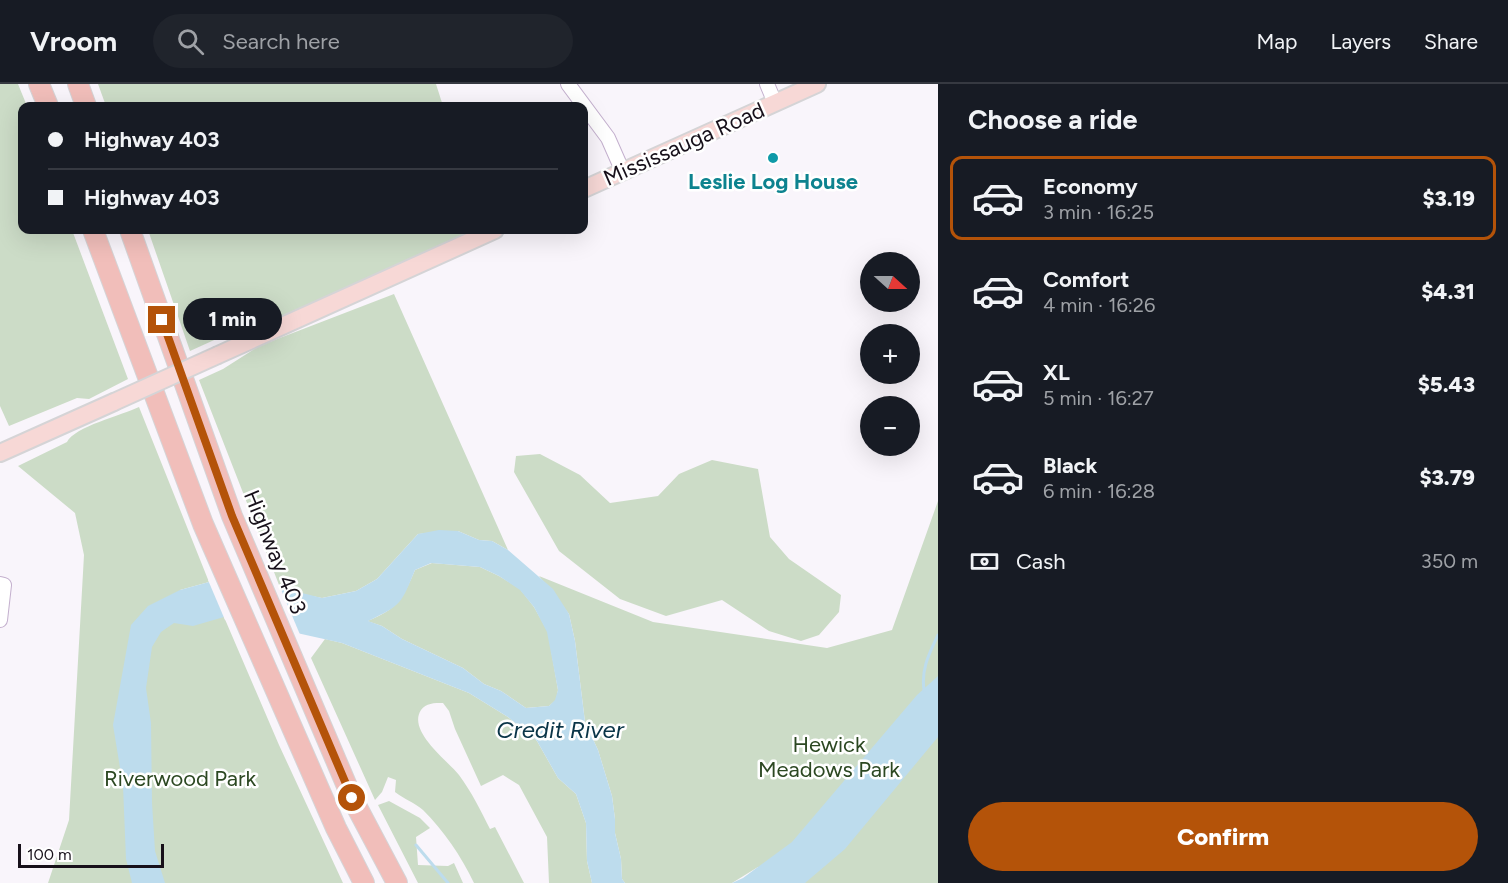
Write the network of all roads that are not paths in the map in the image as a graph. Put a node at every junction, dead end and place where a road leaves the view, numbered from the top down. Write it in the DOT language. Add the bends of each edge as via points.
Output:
graph roads {
  1 [pos="39,84"];
  2 [pos="78,84"];
  3 [pos="568,84"];
  4 [pos="767,84"];
  5 [pos="817,84"];
  6 [pos="46,102"];
  7 [pos="85,102"];
  8 [pos="581,102"];
  9 [pos="775,103"];
  10 [pos="588,111"];
  11 [pos="623,172"];
  12 [pos="588,187"];
  13 [pos="94,234"];
  14 [pos="131,234"];
  15 [pos="486,234"];
  16 [pos="0,453"];
  17 [pos="0,584"];
  18 [pos="0,620"];
  19 [pos="364,883"];
  20 [pos="397,883"];
  1 -- 6 [label="highway"];
  2 -- 7 [label="highway"];
  3 -- 8 [label="street"];
  4 -- 9 [label="street"];
  5 -- 9 [label="main road, Mississauga Road"];
  9 -- 11 [label="main road, Mississauga Road"];
  10 -- 11 [label="street" via="608,138"];
  11 -- 12 [label="main road, Mississauga Road"];
  13 -- 19 [label="highway" via="180,467 336,828"];
  14 -- 20 [label="highway, Highway 403" via="232,516 362,816"];
  15 -- 16 [label="main road, bridge"];
  17 -- 18 [label="street" via="4,585"];
}
